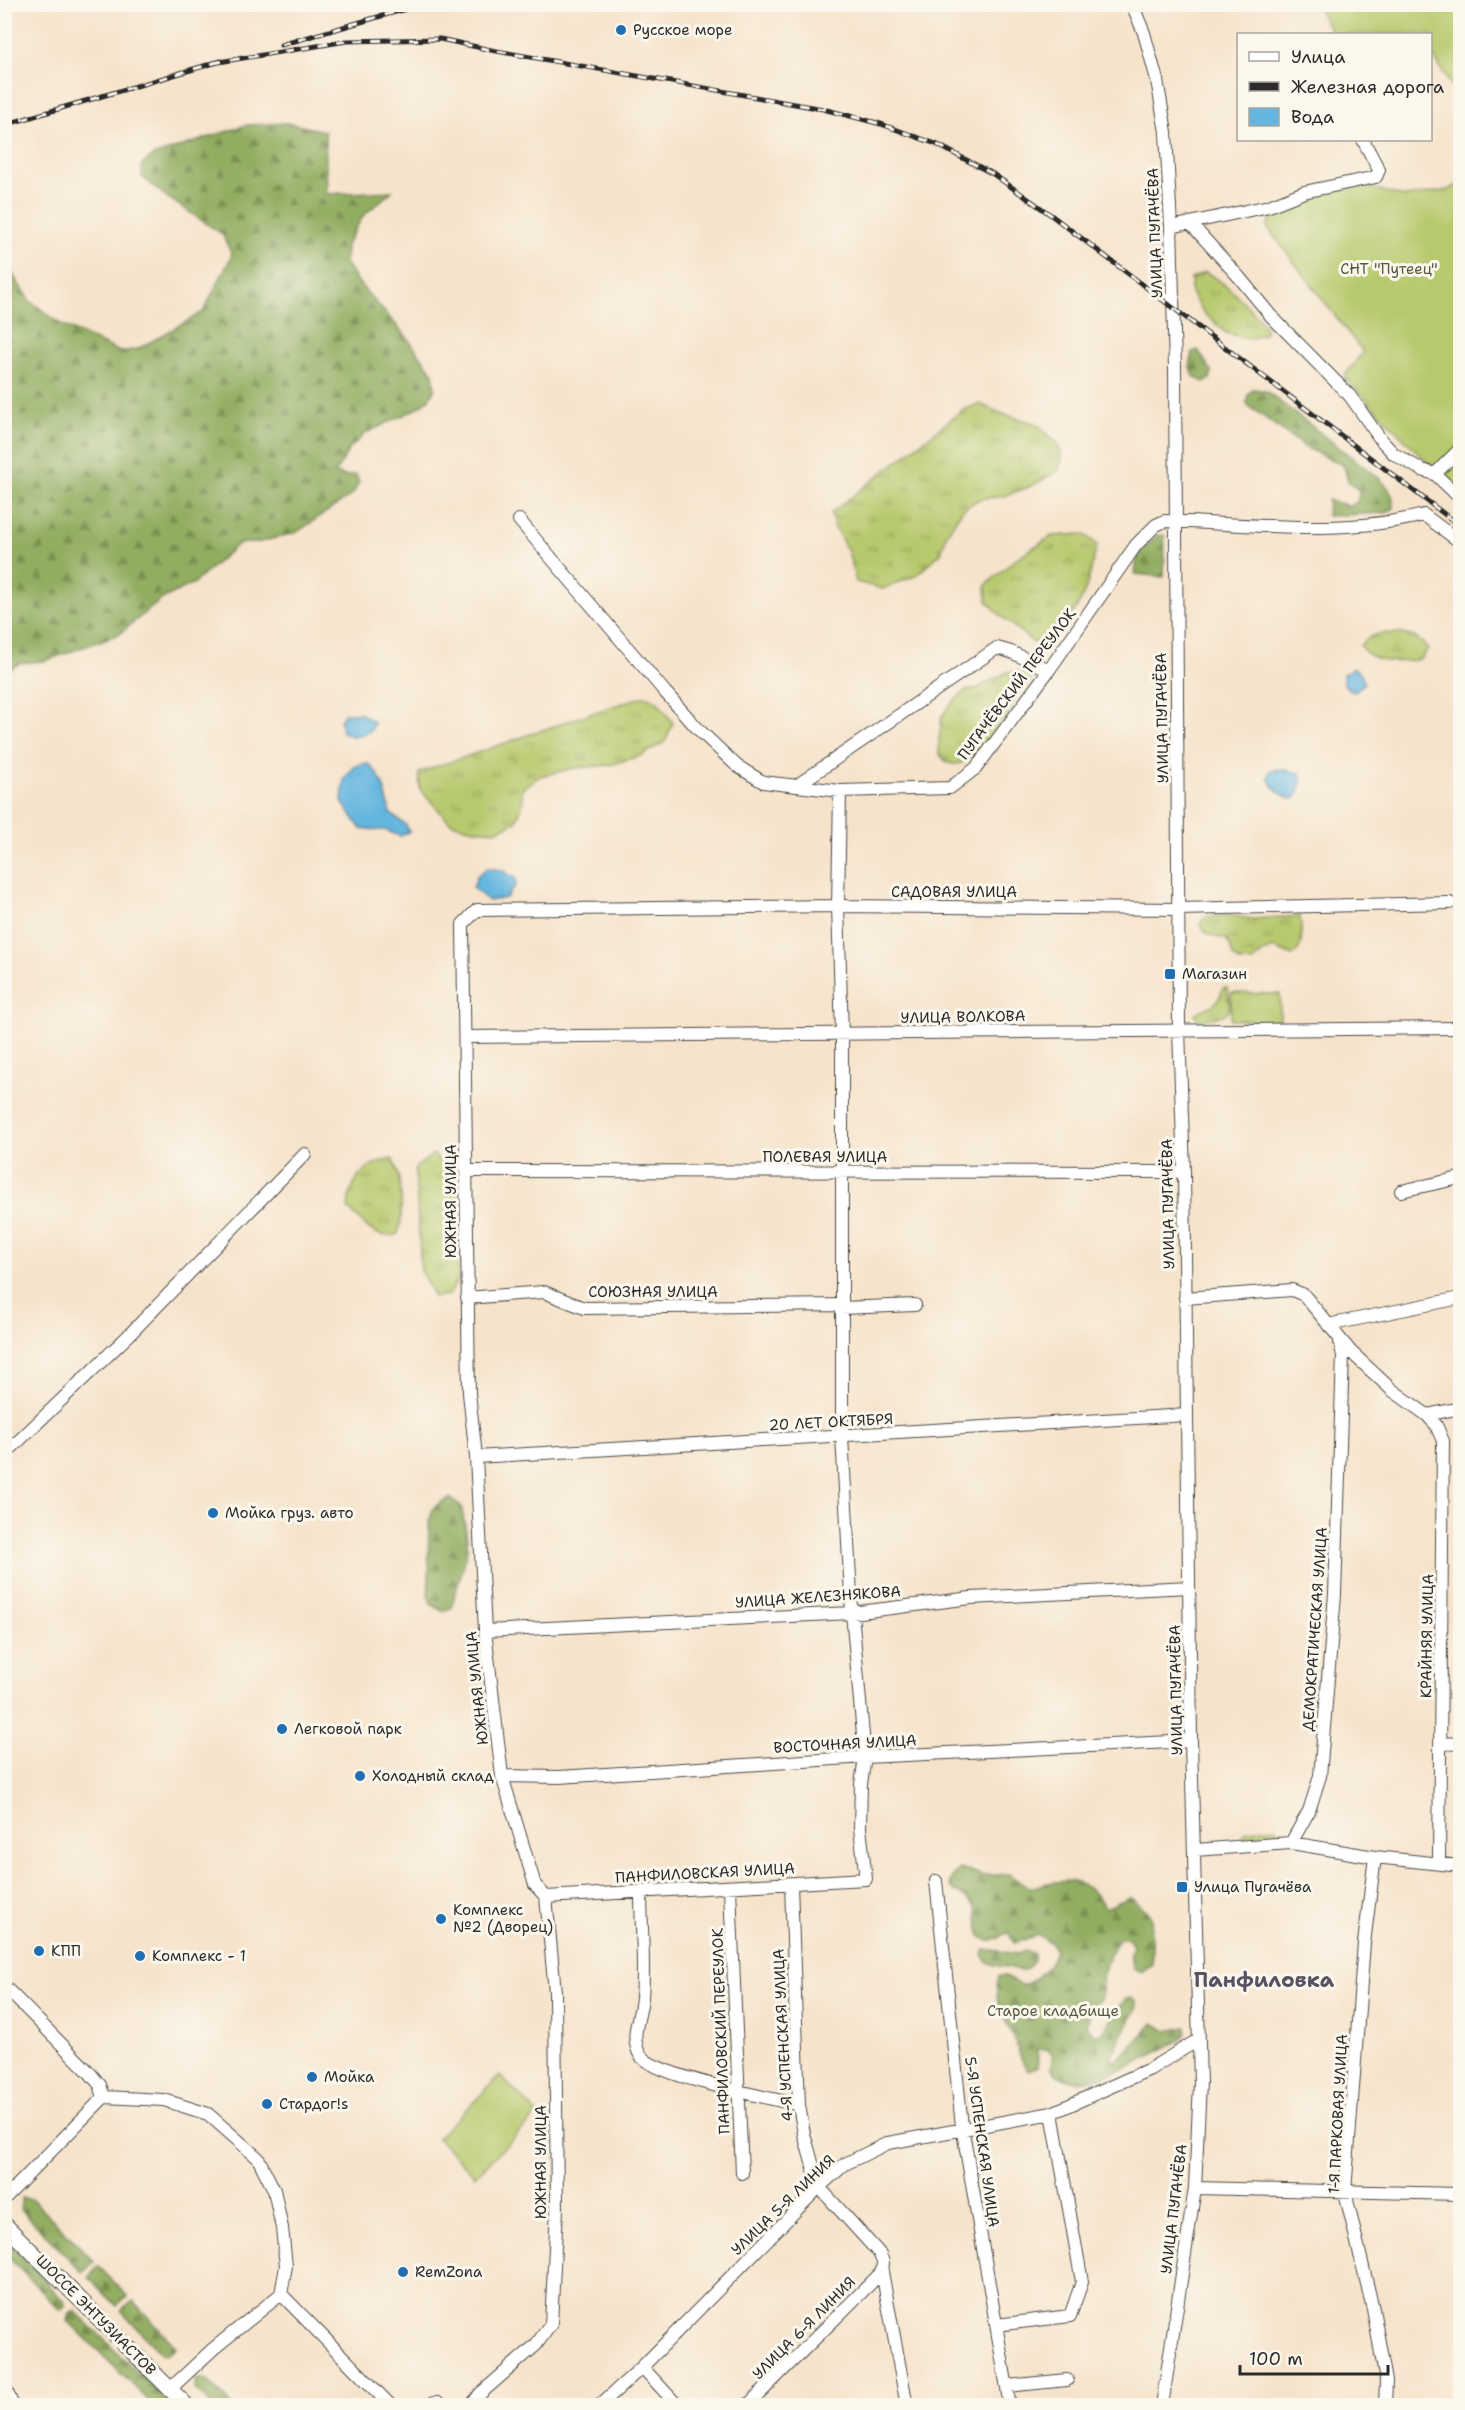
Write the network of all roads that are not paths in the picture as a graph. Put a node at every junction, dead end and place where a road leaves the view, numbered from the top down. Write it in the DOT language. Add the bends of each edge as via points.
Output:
graph roads {
  1 [pos="1132,4"];
  2 [pos="1364,141"];
  3 [pos="1190,223"];
  4 [pos="1171,227"];
  5 [pos="1461,449"];
  6 [pos="1435,474"];
  7 [pos="1461,498"];
  8 [pos="519,520"];
  9 [pos="1175,521"];
  10 [pos="1461,542"];
  11 [pos="1049,670"];
  12 [pos="796,786"];
  13 [pos="840,792"];
  14 [pos="1450,903"];
  15 [pos="838,906"];
  16 [pos="1179,909"];
  17 [pos="463,924"];
  18 [pos="1461,1028"];
  19 [pos="1179,1030"];
  20 [pos="842,1034"];
  21 [pos="466,1037"];
  22 [pos="304,1154"];
  23 [pos="466,1172"];
  24 [pos="842,1172"];
  25 [pos="1184,1172"];
  26 [pos="1461,1178"];
  27 [pos="1401,1191"];
  28 [pos="467,1298"];
  29 [pos="1185,1298"];
  30 [pos="1461,1298"];
  31 [pos="915,1305"];
  32 [pos="842,1306"];
  33 [pos="1328,1325"];
  34 [pos="1339,1339"];
  35 [pos="1461,1408"];
  36 [pos="1187,1415"];
  37 [pos="1427,1415"];
  38 [pos="842,1436"];
  39 [pos="4,1455"];
  40 [pos="476,1457"];
  41 [pos="1189,1587"];
  42 [pos="852,1613"];
  43 [pos="485,1631"];
  44 [pos="1191,1741"];
  45 [pos="1441,1743"];
  46 [pos="1461,1744"];
  47 [pos="865,1757"];
  48 [pos="502,1776"];
  49 [pos="1291,1843"];
  50 [pos="1195,1850"];
  51 [pos="1375,1857"];
  52 [pos="1439,1862"];
  53 [pos="1461,1866"];
  54 [pos="936,1881"];
  55 [pos="791,1885"];
  56 [pos="730,1888"];
  57 [pos="640,1892"];
  58 [pos="546,1897"];
  59 [pos="4,1986"];
  60 [pos="1198,2040"];
  61 [pos="739,2090"];
  62 [pos="104,2097"];
  63 [pos="800,2105"];
  64 [pos="1052,2113"];
  65 [pos="963,2130"];
  66 [pos="742,2173"];
  67 [pos="819,2187"];
  68 [pos="1195,2188"];
  69 [pos="1345,2192"];
  70 [pos="1461,2194"];
  71 [pos="4,2199"];
  72 [pos="4,2224"];
  73 [pos="882,2272"];
  74 [pos="281,2294"];
  75 [pos="996,2325"];
  76 [pos="642,2367"];
  77 [pos="1067,2380"];
  78 [pos="4,2385"];
  79 [pos="1006,2386"];
  80 [pos="170,2389"];
  81 [pos="903,2402"];
  82 [pos="441,2404"];
  83 [pos="13,2406"];
  84 [pos="187,2406"];
  85 [pos="391,2406"];
  86 [pos="424,2406"];
  87 [pos="471,2406"];
  88 [pos="599,2406"];
  89 [pos="678,2406"];
  90 [pos="747,2406"];
  91 [pos="1010,2406"];
  92 [pos="1162,2406"];
  93 [pos="1385,2406"];
  1 -- 4 [label="street, УЛИЦА ПУГАЧЁВА" via="1157,80 1166,132"];
  2 -- 3 [label="street" via="1379,170 1376,177"];
  3 -- 4 [label="street"];
  3 -- 6 [label="street" via="1271,316 1350,396 1381,441 1394,454"];
  4 -- 9 [label="street, УЛИЦА ПУГАЧЁВА"];
  5 -- 6 [label="street"];
  6 -- 7 [label="street"];
  8 -- 12 [label="street, ПУГАЧЁВСКИЙ ПЕРЕУЛОК" via="665,692 737,766 763,782"];
  9 -- 10 [label="street, ПУГАЧЁВСКИЙ ПЕРЕУЛОК" via="1317,528 1424,515"];
  9 -- 11 [label="street, ПУГАЧЁВСКИЙ ПЕРЕУЛОК" via="1156,525 1136,545"];
  9 -- 16 [label="street, УЛИЦА ПУГАЧЁВА"];
  11 -- 12 [label="street" via="997,648"];
  11 -- 13 [label="street, ПУГАЧЁВСКИЙ ПЕРЕУЛОК" via="976,768 950,788"];
  12 -- 13 [label="street, ПУГАЧЁВСКИЙ ПЕРЕУЛОК"];
  13 -- 15 [label="street"];
  14 -- 16 [label="street, САДОВАЯ УЛИЦА"];
  15 -- 16 [label="street, САДОВАЯ УЛИЦА"];
  15 -- 17 [label="street, САДОВАЯ УЛИЦА" via="477,910"];
  15 -- 20 [label="street"];
  16 -- 19 [label="street, УЛИЦА ПУГАЧЁВА"];
  17 -- 21 [label="street, ЮЖНАЯ УЛИЦА"];
  18 -- 19 [label="street, УЛИЦА ВОЛКОВА"];
  19 -- 20 [label="street, УЛИЦА ВОЛКОВА"];
  19 -- 25 [label="street, УЛИЦА ПУГАЧЁВА"];
  20 -- 21 [label="street, УЛИЦА ВОЛКОВА"];
  20 -- 24 [label="street"];
  21 -- 23 [label="street, ЮЖНАЯ УЛИЦА"];
  22 -- 39 [label="street" via="122,1342"];
  23 -- 24 [label="street, ПОЛЕВАЯ УЛИЦА"];
  23 -- 28 [label="street, ЮЖНАЯ УЛИЦА"];
  24 -- 25 [label="street, ПОЛЕВАЯ УЛИЦА"];
  24 -- 32 [label="street"];
  25 -- 29 [label="street, УЛИЦА ПУГАЧЁВА"];
  26 -- 27 [label="street"];
  28 -- 32 [label="street, СОЮЗНАЯ УЛИЦА" via="544,1292 584,1308"];
  28 -- 40 [label="street, ЮЖНАЯ УЛИЦА" via="469,1393"];
  29 -- 33 [label="street" via="1292,1290 1304,1295"];
  29 -- 36 [label="street, УЛИЦА ПУГАЧЁВА"];
  30 -- 33 [label="street"];
  31 -- 32 [label="street, СОЮЗНАЯ УЛИЦА"];
  32 -- 38 [label="street"];
  33 -- 34 [label="street"];
  34 -- 37 [label="street" via="1392,1390"];
  34 -- 49 [label="street, ДЕМОКРАТИЧЕСКАЯ УЛИЦА" via="1343,1355 1335,1594 1320,1776 1309,1810"];
  35 -- 37 [label="street"];
  36 -- 38 [label="street, 20 ЛЕТ ОКТЯБРЯ"];
  36 -- 41 [label="street, УЛИЦА ПУГАЧЁВА"];
  37 -- 45 [label="street, КРАЙНЯЯ УЛИЦА" via="1443,1441"];
  38 -- 40 [label="street, 20 ЛЕТ ОКТЯБРЯ"];
  38 -- 42 [label="street"];
  40 -- 43 [label="street, ЮЖНАЯ УЛИЦА"];
  41 -- 42 [label="street, УЛИЦА ЖЕЛЕЗНЯКОВА" via="971,1598"];
  41 -- 44 [label="street, УЛИЦА ПУГАЧЁВА"];
  42 -- 43 [label="street, УЛИЦА ЖЕЛЕЗНЯКОВА"];
  42 -- 47 [label="street"];
  43 -- 48 [label="street, ЮЖНАЯ УЛИЦА"];
  44 -- 47 [label="street, ВОСТОЧНАЯ УЛИЦА"];
  44 -- 50 [label="street, УЛИЦА ПУГАЧЁВА"];
  45 -- 46 [label="street"];
  45 -- 52 [label="street, КРАЙНЯЯ УЛИЦА"];
  47 -- 48 [label="street, ВОСТОЧНАЯ УЛИЦА" via="559,1777"];
  47 -- 55 [label="street, ПАНФИЛОВСКАЯ УЛИЦА" via="860,1828 866,1879"];
  48 -- 58 [label="street, ЮЖНАЯ УЛИЦА" via="535,1885"];
  49 -- 50 [label="street"];
  49 -- 51 [label="street"];
  50 -- 60 [label="street, УЛИЦА ПУГАЧЁВА"];
  51 -- 52 [label="street"];
  51 -- 69 [label="street, 1-Я ПАРКОВАЯ УЛИЦА" via="1364,1943"];
  52 -- 53 [label="street"];
  54 -- 65 [label="street, 5-Я УСПЕНСКАЯ УЛИЦА"];
  55 -- 56 [label="street, ПАНФИЛОВСКАЯ УЛИЦА"];
  55 -- 63 [label="street, 4-Я УСПЕНСКАЯ УЛИЦА"];
  56 -- 57 [label="street, ПАНФИЛОВСКАЯ УЛИЦА"];
  56 -- 61 [label="street, ПАНФИЛОВСКИЙ ПЕРЕУЛОК"];
  57 -- 58 [label="street, ПАНФИЛОВСКАЯ УЛИЦА"];
  57 -- 61 [label="street" via="642,1997 635,2041 640,2055 675,2074"];
  58 -- 87 [label="street, ЮЖНАЯ УЛИЦА" via="556,2003 557,2209 551,2324 536,2345"];
  59 -- 62 [label="street" via="90,2073"];
  60 -- 64 [label="street, УЛИЦА 5-Я ЛИНИЯ" via="1150,2069"];
  60 -- 68 [label="street, УЛИЦА ПУГАЧЁВА" via="1200,2093"];
  61 -- 63 [label="street"];
  61 -- 66 [label="street, ПАНФИЛОВСКИЙ ПЕРЕУЛОК"];
  62 -- 71 [label="street"];
  62 -- 74 [label="street" via="164,2100 208,2114 258,2158 274,2190 282,2228 286,2266"];
  63 -- 67 [label="street, 4-Я УСПЕНСКАЯ УЛИЦА"];
  64 -- 65 [label="street, УЛИЦА 5-Я ЛИНИЯ"];
  64 -- 75 [label="street" via="1082,2282 1070,2316"];
  65 -- 67 [label="street, УЛИЦА 5-Я ЛИНИЯ" via="888,2143 845,2164"];
  65 -- 75 [label="street, 5-Я УСПЕНСКАЯ УЛИЦА"];
  67 -- 73 [label="street, 4-Я УСПЕНСКАЯ УЛИЦА" via="879,2253 884,2262"];
  67 -- 76 [label="street, УЛИЦА 5-Я ЛИНИЯ"];
  68 -- 69 [label="street"];
  68 -- 92 [label="street, УЛИЦА ПУГАЧЁВА"];
  69 -- 70 [label="street"];
  69 -- 93 [label="street, 1-Я ПАРКОВАЯ УЛИЦА" via="1373,2309 1386,2381"];
  72 -- 80 [label="main road, ШОССЕ ЭНТУЗИАСТОВ"];
  73 -- 81 [label="street, 4-Я УСПЕНСКАЯ УЛИЦА"];
  73 -- 90 [label="street, УЛИЦА 6-Я ЛИНИЯ"];
  74 -- 80 [label="street"];
  74 -- 85 [label="street"];
  75 -- 79 [label="street, 5-Я УСПЕНСКАЯ УЛИЦА"];
  76 -- 88 [label="street, УЛИЦА 5-Я ЛИНИЯ"];
  76 -- 89 [label="street"];
  77 -- 79 [label="street"];
  78 -- 83 [label="street"];
  79 -- 91 [label="street, 5-Я УСПЕНСКАЯ УЛИЦА"];
  80 -- 84 [label="main road, ШОССЕ ЭНТУЗИАСТОВ"];
  82 -- 86 [label="street"];
}
